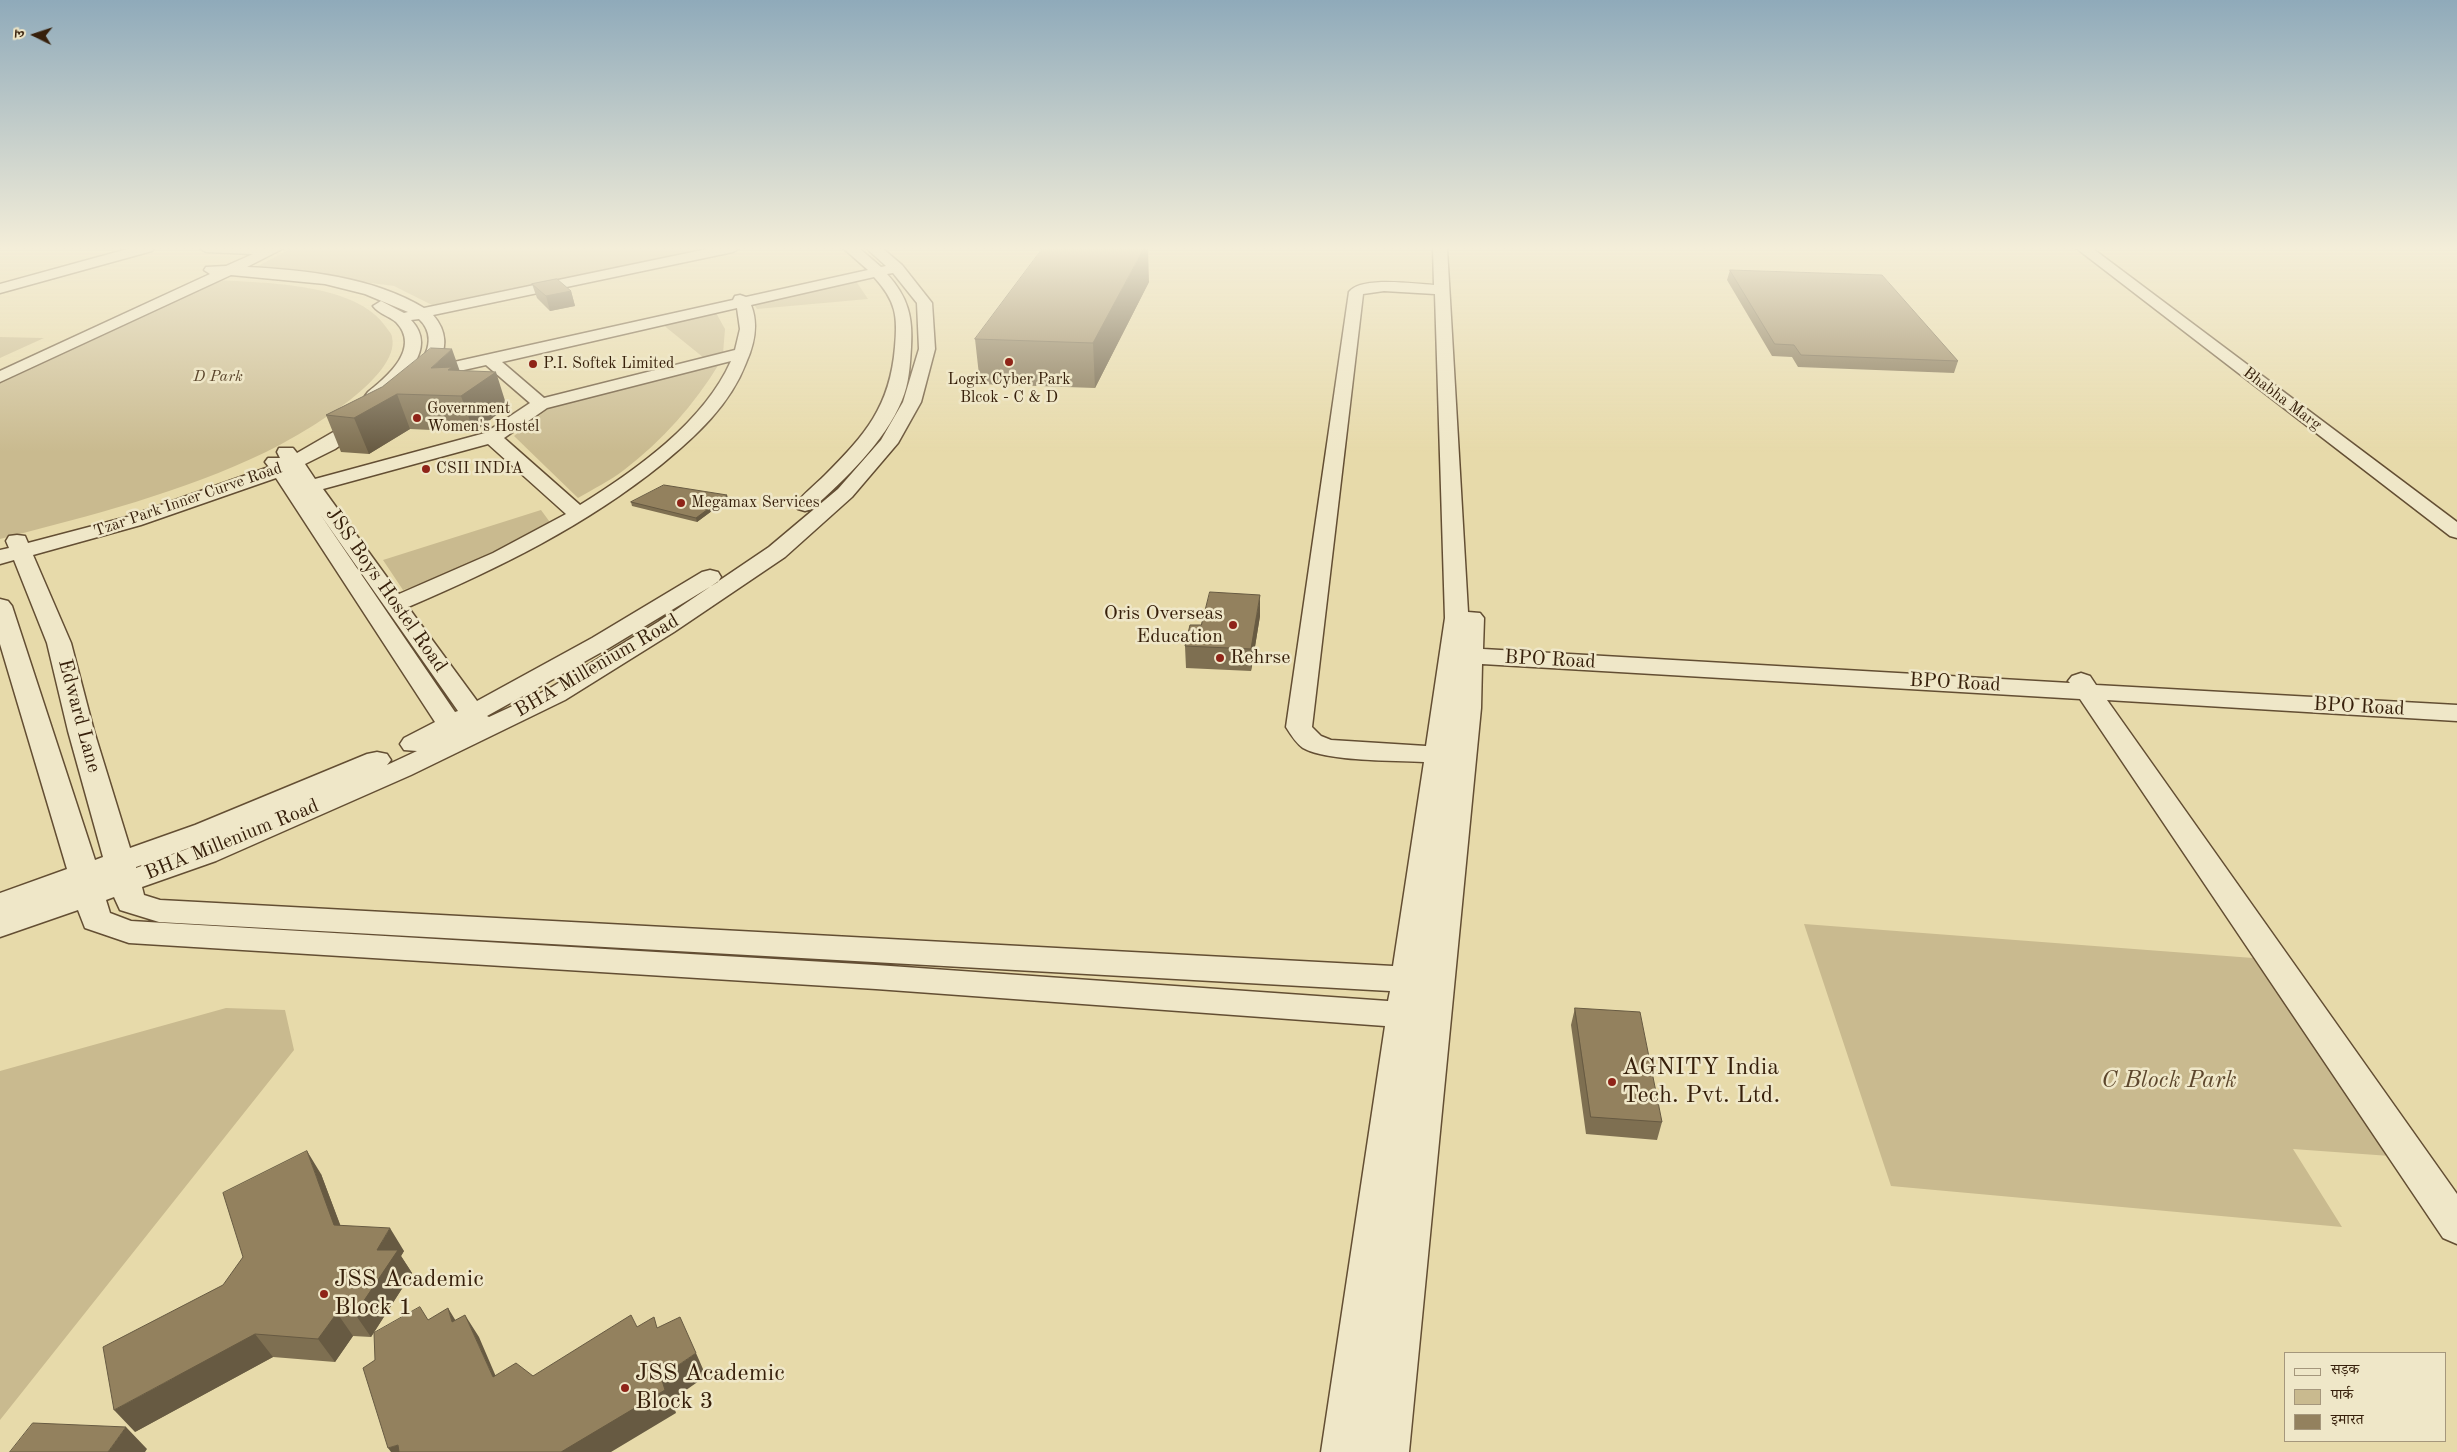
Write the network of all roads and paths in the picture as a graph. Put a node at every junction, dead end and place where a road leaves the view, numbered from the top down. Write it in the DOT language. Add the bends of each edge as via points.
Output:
graph roads {
  1 [pos="116,316"];
  2 [pos="125,316"];
  3 [pos="408,316"];
  4 [pos="412,316"];
  5 [pos="676,316"];
  6 [pos="678,316"];
  7 [pos="746,316"];
  8 [pos="925,316"];
  9 [pos="1353,316"];
  10 [pos="1442,316"];
  11 [pos="1460,316"];
  12 [pos="2172,316"];
  13 [pos="2185,316"];
  14 [pos="2150,319"];
  15 [pos="2178,320"];
  16 [pos="743,353"];
  17 [pos="490,360"];
  18 [pos="0,367"];
  19 [pos="424,373"];
  20 [pos="0,377"];
  21 [pos="399,387"];
  22 [pos="541,404"];
  23 [pos="347,416"];
  24 [pos="372,417"];
  25 [pos="492,437"];
  26 [pos="284,460"];
  27 [pos="312,486"];
  28 [pos="579,515"];
  29 [pos="2457,520"];
  30 [pos="2457,532"];
  31 [pos="9,549"];
  32 [pos="369,585"];
  33 [pos="396,604"];
  34 [pos="0,606"];
  35 [pos="1462,650"];
  36 [pos="2084,685"];
  37 [pos="2457,703"];
  38 [pos="2457,713"];
  39 [pos="479,721"];
  40 [pos="455,733"];
  41 [pos="1438,755"];
  42 [pos="124,880"];
  43 [pos="89,893"];
  44 [pos="0,904"];
  45 [pos="0,926"];
  46 [pos="1423,980"];
  47 [pos="1419,1016"];
  48 [pos="2457,1226"];
  49 [pos="1344,1452"];
  50 [pos="1386,1452"];
  1 -- 18 [label="street"];
  2 -- 20 [label="street"];
  3 -- 21 [label="street, Tzar Park Inner Curve Road" via="415,338"];
  4 -- 19 [label="street, Tzar Park Inner Curve Road" via="431,323 438,340"];
  5 -- 19 [label="street"];
  6 -- 17 [label="street"];
  7 -- 16 [label="street"];
  8 -- 39 [label="street, BHA Millenium Road" via="926,349 912,402 888,443 845,493 777,552 666,627 556,695"];
  9 -- 41 [label="street" via="1299,727 1315,744 1332,748"];
  10 -- 35 [label="street" via="1457,618"];
  11 -- 35 [label="street" via="1472,620"];
  12 -- 15 [label="street, Bhabha Marg"];
  13 -- 29 [label="street, Bhabha Marg"];
  14 -- 15 [label="street"];
  15 -- 30 [label="street, Bhabha Marg"];
  16 -- 22 [label="street"];
  16 -- 28 [label="street" via="728,386 678,441 633,479"];
  17 -- 19 [label="street"];
  17 -- 22 [label="street"];
  19 -- 21 [label="street, Tzar Park Inner Curve Road"];
  21 -- 23 [label="street, Tzar Park Inner Curve Road"];
  21 -- 24 [label="street, Tzar Park Inner Curve Road"];
  22 -- 25 [label="street"];
  23 -- 24 [label="street"];
  23 -- 26 [label="street, Tzar Park Inner Curve Road"];
  24 -- 26 [label="street, Tzar Park Inner Curve Road"];
  25 -- 27 [label="street"];
  25 -- 28 [label="street"];
  26 -- 27 [label="street, JSS Boys Hostel Road"];
  26 -- 31 [label="street, Tzar Park Inner Curve Road" via="134,521"];
  26 -- 32 [label="street, JSS Boys Hostel Road"];
  27 -- 32 [label="street, JSS Boys Hostel Road"];
  28 -- 33 [label="street" via="491,564"];
  31 -- 42 [label="street, Edward Lane" via="59,643"];
  32 -- 33 [label="street, JSS Boys Hostel Road"];
  32 -- 40 [label="street, JSS Boys Hostel Road"];
  33 -- 39 [label="street, JSS Boys Hostel Road"];
  34 -- 43 [label="street, Edward Lane"];
  35 -- 36 [label="street, BPO Road"];
  35 -- 41 [label="street"];
  35 -- 46 [label="street" via="1468,708"];
  36 -- 37 [label="street, BPO Road"];
  36 -- 38 [label="street, BPO Road"];
  36 -- 48 [label="street"];
  39 -- 40 [label="street, BHA Millenium Road"];
  40 -- 42 [label="street, BHA Millenium Road" via="401,769 206,854"];
  41 -- 46 [label="street"];
  42 -- 43 [label="street, BHA Millenium Road"];
  42 -- 46 [label="street" via="131,902 159,911"];
  43 -- 44 [label="street, BHA Millenium Road"];
  43 -- 45 [label="street, BHA Millenium Road"];
  43 -- 47 [label="street" via="96,920 128,932 876,977"];
  46 -- 47 [label="street"];
  47 -- 49 [label="street"];
  47 -- 50 [label="street"];
}
